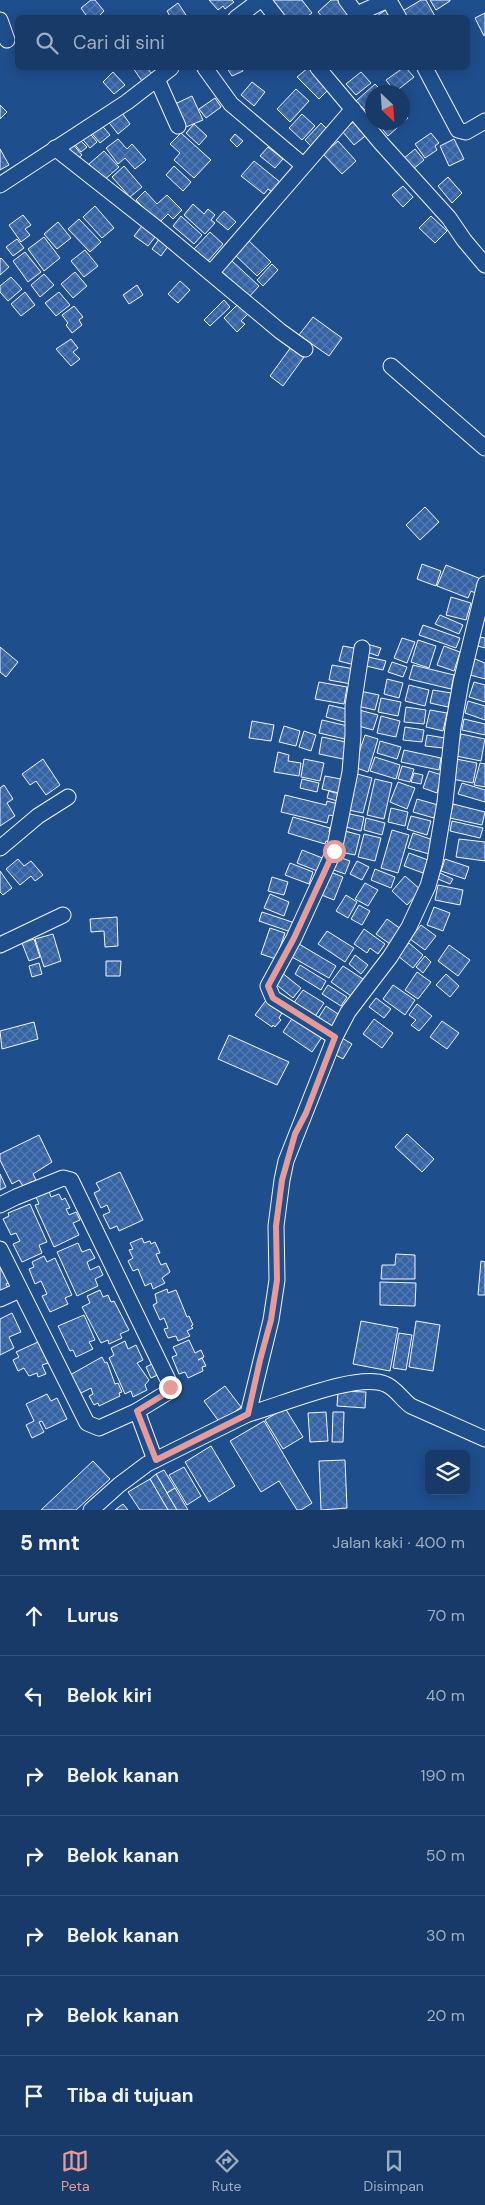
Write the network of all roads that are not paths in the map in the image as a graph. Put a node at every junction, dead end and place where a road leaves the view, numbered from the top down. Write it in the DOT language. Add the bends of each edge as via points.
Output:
graph roads {
  1 [pos="261,0"];
  2 [pos="346,0"];
  3 [pos="240,15"];
  4 [pos="274,15"];
  5 [pos="397,15"];
  6 [pos="0,20"];
  7 [pos="8,40"];
  8 [pos="168,70"];
  9 [pos="206,70"];
  10 [pos="320,70"];
  11 [pos="426,70"];
  12 [pos="157,79"];
  13 [pos="353,109"];
  14 [pos="485,121"];
  15 [pos="178,126"];
  16 [pos="55,148"];
  17 [pos="303,165"];
  18 [pos="0,186"];
  19 [pos="485,265"];
  20 [pos="211,272"];
  21 [pos="305,349"];
  22 [pos="391,366"];
  23 [pos="485,448"];
  24 [pos="485,584"];
  25 [pos="362,648"];
  26 [pos="68,797"];
  27 [pos="0,848"];
  28 [pos="63,915"];
  29 [pos="0,945"];
  30 [pos="335,1037"];
  31 [pos="0,1205"];
  32 [pos="0,1249"];
  33 [pos="20,1290"];
  34 [pos="0,1300"];
  35 [pos="137,1411"];
  36 [pos="248,1414"];
  37 [pos="485,1440"];
  38 [pos="156,1460"];
  39 [pos="91,1510"];
  1 -- 3 [label="street"];
  1 -- 4 [label="street"];
  2 -- 5 [label="street" via="359,13 386,1"];
  6 -- 7 [label="street"];
  8 -- 12 [label="street"];
  9 -- 17 [label="street" via="231,104"];
  10 -- 13 [label="street"];
  11 -- 14 [label="street" via="458,130 466,132"];
  12 -- 15 [label="street"];
  12 -- 16 [label="street"];
  13 -- 17 [label="street"];
  13 -- 19 [label="street" via="449,218"];
  16 -- 18 [label="street"];
  16 -- 20 [label="street"];
  17 -- 20 [label="street"];
  20 -- 21 [label="street"];
  22 -- 23 [label="street"];
  24 -- 30 [label="street" via="460,682 445,802 428,886 409,927 348,1012"];
  25 -- 30 [label="street" via="353,706 350,772 334,851 268,986 273,998"];
  26 -- 27 [label="street" via="38,816"];
  28 -- 29 [label="street"];
  30 -- 36 [label="street" via="295,1134 282,1180 276,1226 277,1280 271,1320"];
  31 -- 35 [label="street" via="64,1178 71,1180 169,1382 168,1392"];
  32 -- 33 [label="street"];
  33 -- 34 [label="street"];
  33 -- 35 [label="street" via="87,1423 95,1428 107,1426"];
  35 -- 38 [label="street"];
  36 -- 37 [label="street" via="325,1390 370,1381 386,1384 411,1406"];
  36 -- 38 [label="street"];
  38 -- 39 [label="street" via="118,1485"];
}
